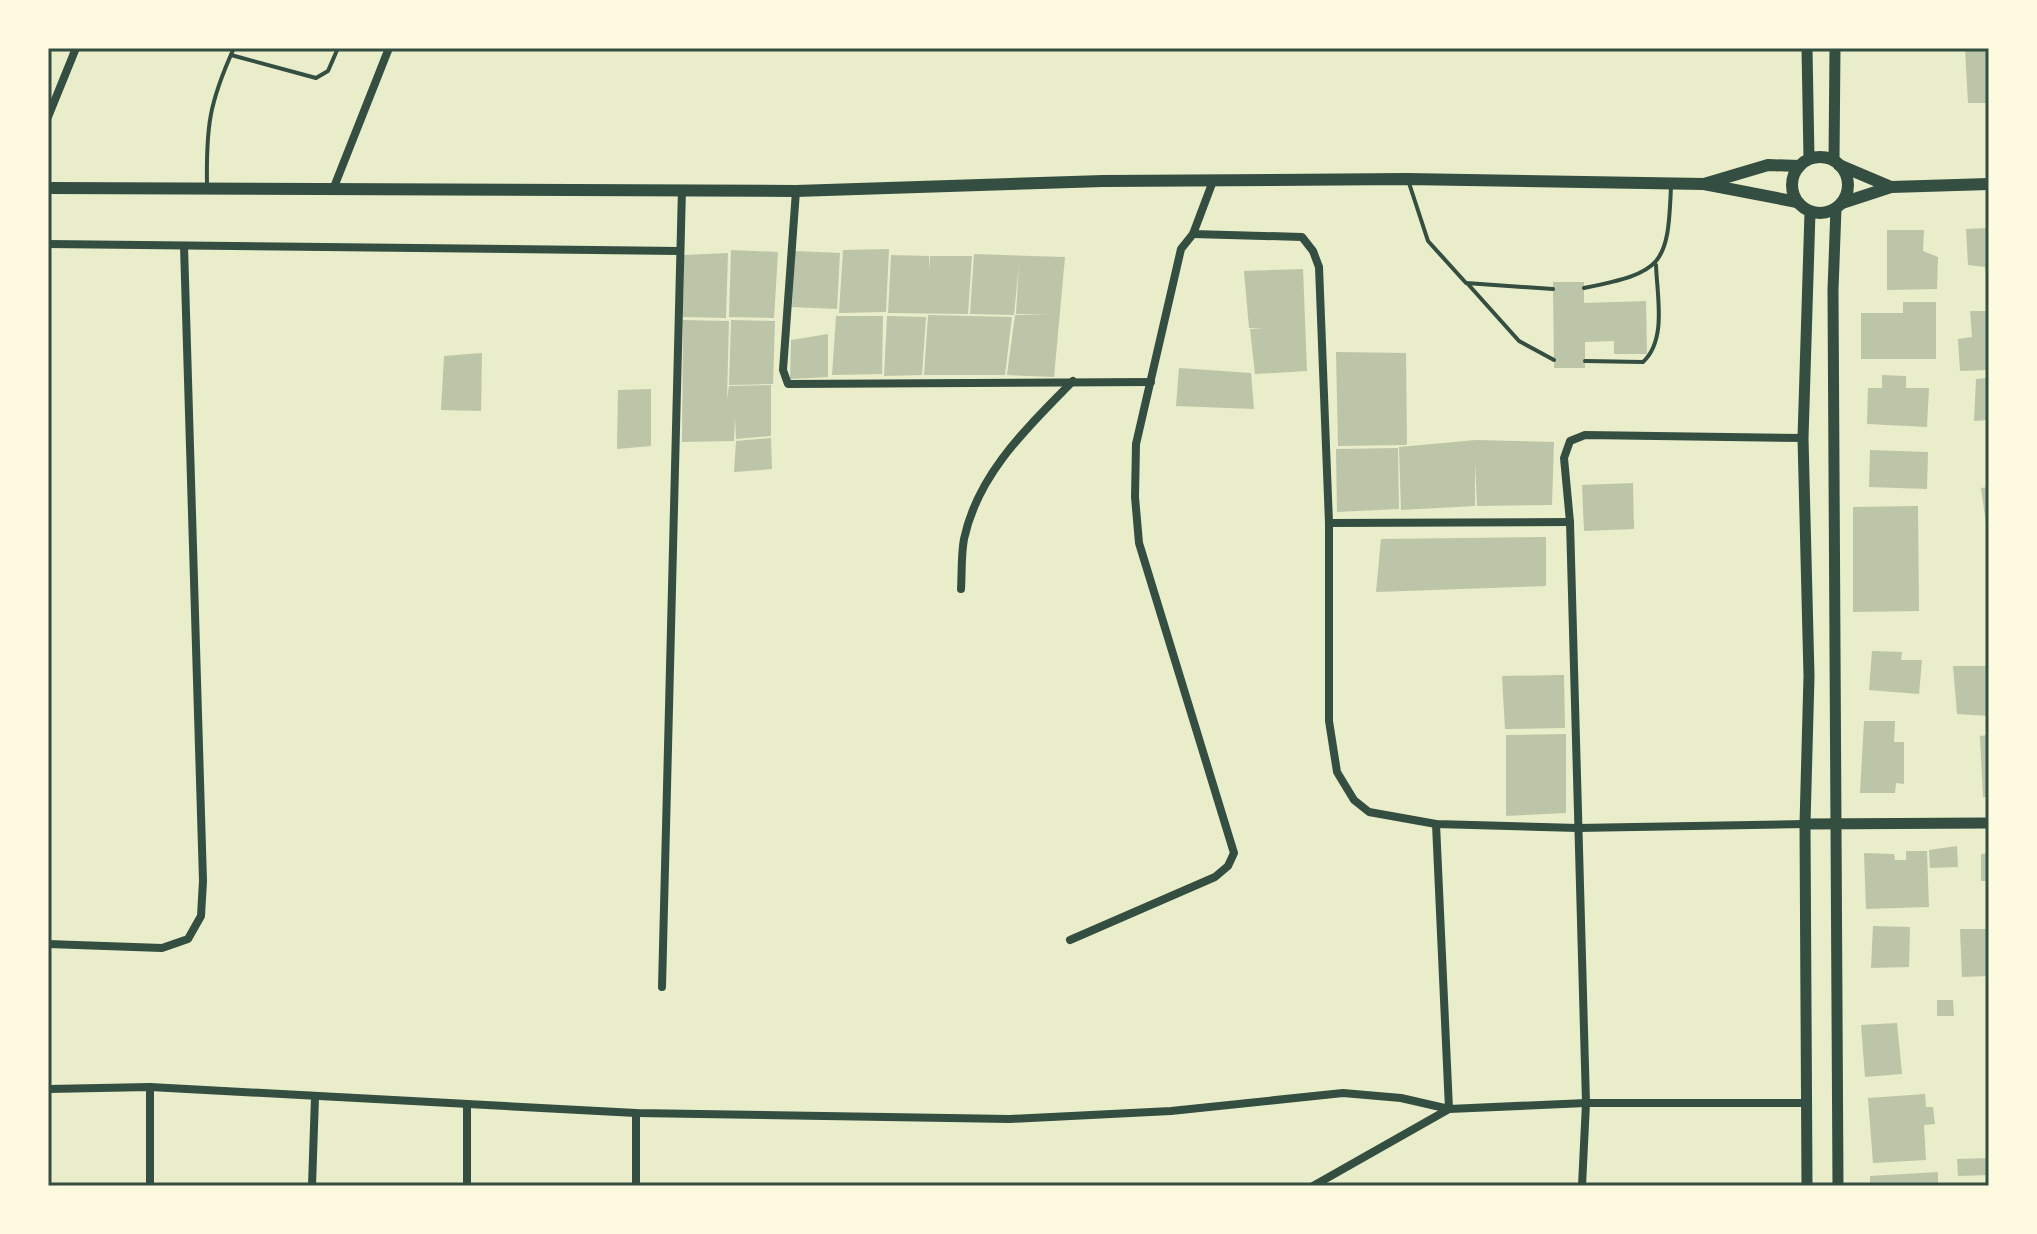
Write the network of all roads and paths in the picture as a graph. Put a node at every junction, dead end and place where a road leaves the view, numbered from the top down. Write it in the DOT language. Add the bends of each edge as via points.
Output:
graph roads {
  1 [pos="76,48"];
  2 [pos="234,48"];
  3 [pos="338,48"];
  4 [pos="389,48"];
  5 [pos="1807,48"];
  6 [pos="1835,48"];
  7 [pos="231,55"];
  8 [pos="48,117"];
  9 [pos="1804,162"];
  10 [pos="1836,163"];
  11 [pos="1407,179"];
  12 [pos="1213,181"];
  13 [pos="1671,183"];
  14 [pos="1704,184"];
  15 [pos="1989,184"];
  16 [pos="207,186"];
  17 [pos="334,187"];
  18 [pos="1891,187"];
  19 [pos="48,188"];
  20 [pos="682,189"];
  21 [pos="796,191"];
  22 [pos="1797,202"];
  23 [pos="1839,205"];
  24 [pos="1810,212"];
  25 [pos="1193,234"];
  26 [pos="48,244"];
  27 [pos="184,246"];
  28 [pos="680,251"];
  29 [pos="1656,265"];
  30 [pos="1466,283"];
  31 [pos="1584,288"];
  32 [pos="1553,289"];
  33 [pos="1554,360"];
  34 [pos="1585,361"];
  35 [pos="1073,381"];
  36 [pos="1151,382"];
  37 [pos="1803,438"];
  38 [pos="1570,522"];
  39 [pos="1329,523"];
  40 [pos="961,589"];
  41 [pos="1837,823"];
  42 [pos="1989,823"];
  43 [pos="1436,824"];
  44 [pos="1805,824"];
  45 [pos="1577,828"];
  46 [pos="1070,940"];
  47 [pos="48,944"];
  48 [pos="662,987"];
  49 [pos="150,1087"];
  50 [pos="48,1089"];
  51 [pos="315,1097"];
  52 [pos="1586,1103"];
  53 [pos="1808,1103"];
  54 [pos="467,1106"];
  55 [pos="1449,1109"];
  56 [pos="636,1113"];
  57 [pos="150,1186"];
  58 [pos="312,1186"];
  59 [pos="467,1186"];
  60 [pos="636,1186"];
  61 [pos="1313,1186"];
  62 [pos="1582,1186"];
  63 [pos="1807,1186"];
  64 [pos="1838,1186"];
  1 -- 8 [label="street"];
  2 -- 7 [label="lane"];
  3 -- 7 [label="lane" via="328,71 316,78"];
  4 -- 17 [label="street"];
  5 -- 9 [label="street"];
  6 -- 10 [label="street"];
  7 -- 16 [label="lane" via="206,126"];
  9 -- 10 [label="main road"];
  9 -- 14 [label="main road" via="1737,171"];
  9 -- 22 [label="main road" via="1791,183"];
  10 -- 18 [label="main road"];
  10 -- 23 [label="main road" via="1848,183"];
  11 -- 12 [label="main road"];
  11 -- 13 [label="main road"];
  11 -- 30 [label="lane" via="1428,241"];
  12 -- 21 [label="main road"];
  12 -- 25 [label="street"];
  13 -- 14 [label="main road"];
  13 -- 29 [label="lane" via="1669,235"];
  14 -- 22 [label="main road"];
  15 -- 18 [label="main road"];
  16 -- 17 [label="main road"];
  16 -- 19 [label="main road"];
  17 -- 20 [label="main road"];
  18 -- 23 [label="main road"];
  20 -- 21 [label="main road"];
  20 -- 28 [label="street"];
  21 -- 35 [label="street" via="783,370 788,384"];
  22 -- 24 [label="main road"];
  23 -- 24 [label="main road" via="1826,213"];
  23 -- 41 [label="street" via="1833,290"];
  24 -- 37 [label="street"];
  25 -- 36 [label="street" via="1181,249"];
  25 -- 39 [label="street" via="1302,237 1313,251 1319,267"];
  26 -- 27 [label="street"];
  27 -- 28 [label="street"];
  27 -- 47 [label="street" via="201,916 188,939 162,948"];
  28 -- 48 [label="street"];
  29 -- 31 [label="lane" via="1632,278"];
  29 -- 34 [label="lane" via="1653,352 1643,362"];
  30 -- 32 [label="lane"];
  30 -- 33 [label="lane" via="1519,341"];
  35 -- 36 [label="street"];
  35 -- 40 [label="street" via="1004,453 975,504 964,540"];
  36 -- 46 [label="street" via="1136,444 1139,543 1234,853 1215,877"];
  37 -- 38 [label="street" via="1585,435 1570,441 1564,458"];
  37 -- 44 [label="street" via="1809,676"];
  38 -- 39 [label="street"];
  38 -- 45 [label="street"];
  39 -- 43 [label="street" via="1329,721 1337,772 1354,800 1369,812"];
  41 -- 42 [label="street"];
  41 -- 44 [label="street"];
  41 -- 64 [label="street"];
  43 -- 45 [label="street"];
  43 -- 55 [label="street"];
  44 -- 45 [label="street"];
  44 -- 53 [label="street"];
  45 -- 52 [label="street"];
  49 -- 50 [label="street"];
  49 -- 51 [label="street"];
  49 -- 57 [label="street"];
  51 -- 54 [label="street"];
  51 -- 58 [label="street"];
  52 -- 53 [label="street"];
  52 -- 55 [label="street"];
  52 -- 62 [label="street"];
  53 -- 63 [label="street"];
  54 -- 56 [label="street"];
  54 -- 59 [label="street"];
  55 -- 56 [label="street" via="1343,1093 1171,1111 1010,1119"];
  55 -- 61 [label="street"];
  56 -- 60 [label="street"];
}
